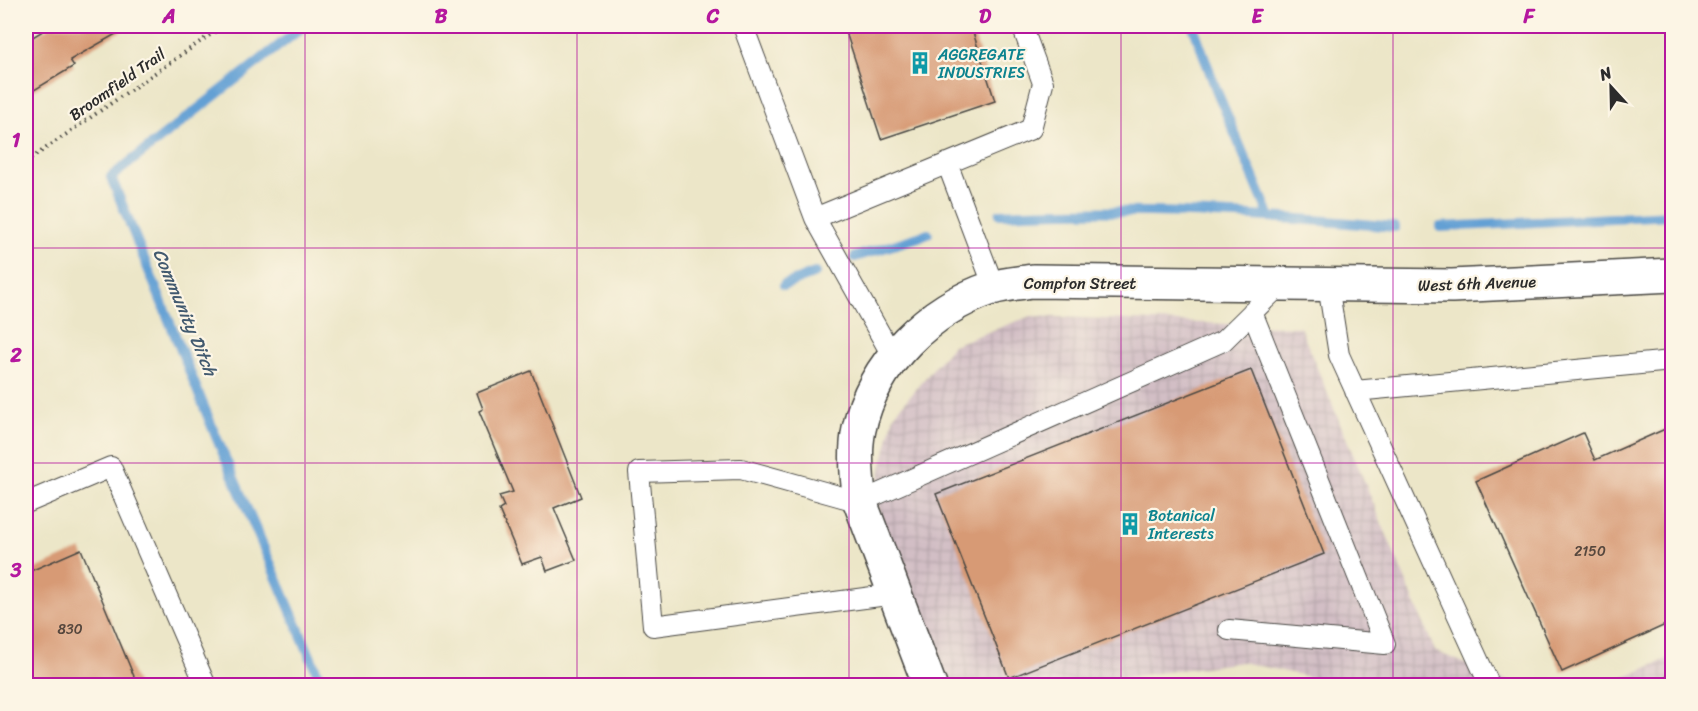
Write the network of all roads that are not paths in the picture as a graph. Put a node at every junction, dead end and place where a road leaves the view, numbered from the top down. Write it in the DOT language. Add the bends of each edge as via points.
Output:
graph roads {
  1 [pos="742,26"];
  2 [pos="1022,26"];
  3 [pos="947,163"];
  4 [pos="814,218"];
  5 [pos="1672,275"];
  6 [pos="1281,284"];
  7 [pos="1328,285"];
  8 [pos="994,287"];
  9 [pos="1252,312"];
  10 [pos="893,357"];
  11 [pos="1672,361"];
  12 [pos="1355,391"];
  13 [pos="860,502"];
  14 [pos="26,503"];
  15 [pos="895,594"];
  16 [pos="1229,630"];
  17 [pos="206,686"];
  18 [pos="930,686"];
  19 [pos="1490,686"];
  1 -- 4 [label="lane"];
  2 -- 3 [label="lane" via="1043,83 1031,129"];
  3 -- 4 [label="lane"];
  3 -- 8 [label="lane"];
  4 -- 10 [label="lane"];
  5 -- 7 [label="street, West 6th Avenue" via="1452,286"];
  6 -- 7 [label="street, West 6th Avenue"];
  6 -- 8 [label="street, Compton Street" via="1032,281"];
  6 -- 9 [label="lane"];
  7 -- 12 [label="lane" via="1339,355"];
  8 -- 10 [label="street, Compton Street" via="964,299 917,331"];
  9 -- 13 [label="lane" via="1223,341"];
  9 -- 16 [label="lane" via="1386,644"];
  10 -- 13 [label="street, Compton Street" via="874,388 859,429"];
  11 -- 12 [label="lane"];
  12 -- 19 [label="lane"];
  13 -- 15 [label="street, Compton Street"];
  13 -- 15 [label="lane" via="741,470 639,472 653,626"];
  14 -- 17 [label="lane" via="111,467"];
  15 -- 18 [label="street, Compton Street"];
}
